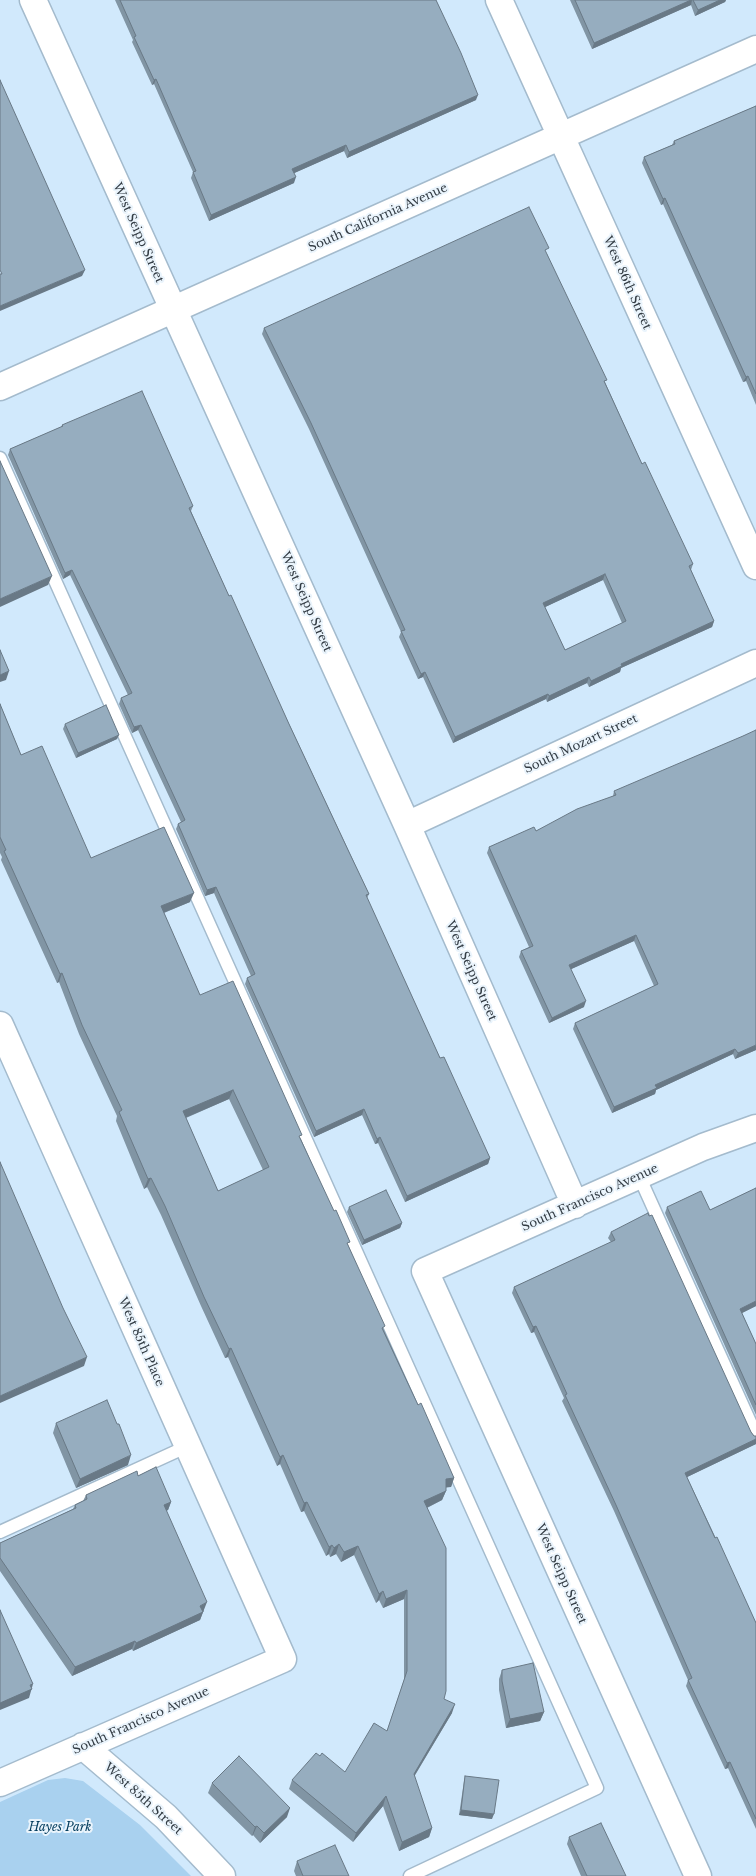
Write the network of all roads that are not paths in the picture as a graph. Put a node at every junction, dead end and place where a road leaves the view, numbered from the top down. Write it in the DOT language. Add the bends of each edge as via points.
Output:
graph roads {
  1 [pos="33,0"];
  2 [pos="499,0"];
  3 [pos="756,49"];
  4 [pos="560,137"];
  5 [pos="173,310"];
  6 [pos="0,387"];
  7 [pos="0,458"];
  8 [pos="756,566"];
  9 [pos="756,663"];
  10 [pos="407,824"];
  11 [pos="0,1025"];
  12 [pos="756,1128"];
  13 [pos="639,1176"];
  14 [pos="575,1205"];
  15 [pos="425,1271"];
  16 [pos="756,1435"];
  17 [pos="188,1446"];
  18 [pos="0,1532"];
  19 [pos="283,1659"];
  20 [pos="84,1746"];
  21 [pos="0,1783"];
  22 [pos="222,1876"];
  23 [pos="410,1876"];
  24 [pos="698,1876"];
  1 -- 5 [label="street, West Seipp Street"];
  2 -- 4 [label="street, West 86th Street"];
  3 -- 4 [label="street, South California Avenue"];
  4 -- 5 [label="street, South California Avenue"];
  4 -- 8 [label="street, West 86th Street"];
  5 -- 6 [label="street, South California Avenue"];
  5 -- 10 [label="street, West Seipp Street"];
  7 -- 23 [label="lane" via="597,1788"];
  9 -- 10 [label="street, South Mozart Street"];
  10 -- 14 [label="street, West Seipp Street"];
  11 -- 17 [label="street, West 85th Place"];
  12 -- 13 [label="street, South Francisco Avenue" via="703,1147"];
  13 -- 14 [label="street, South Francisco Avenue"];
  13 -- 16 [label="lane"];
  14 -- 15 [label="street, South Francisco Avenue"];
  15 -- 24 [label="street, West Seipp Street"];
  17 -- 18 [label="lane"];
  17 -- 19 [label="street, West 85th Place"];
  19 -- 20 [label="street, South Francisco Avenue"];
  20 -- 21 [label="street, South Francisco Avenue"];
  20 -- 22 [label="street, West 85th Street" via="166,1817"];
}
